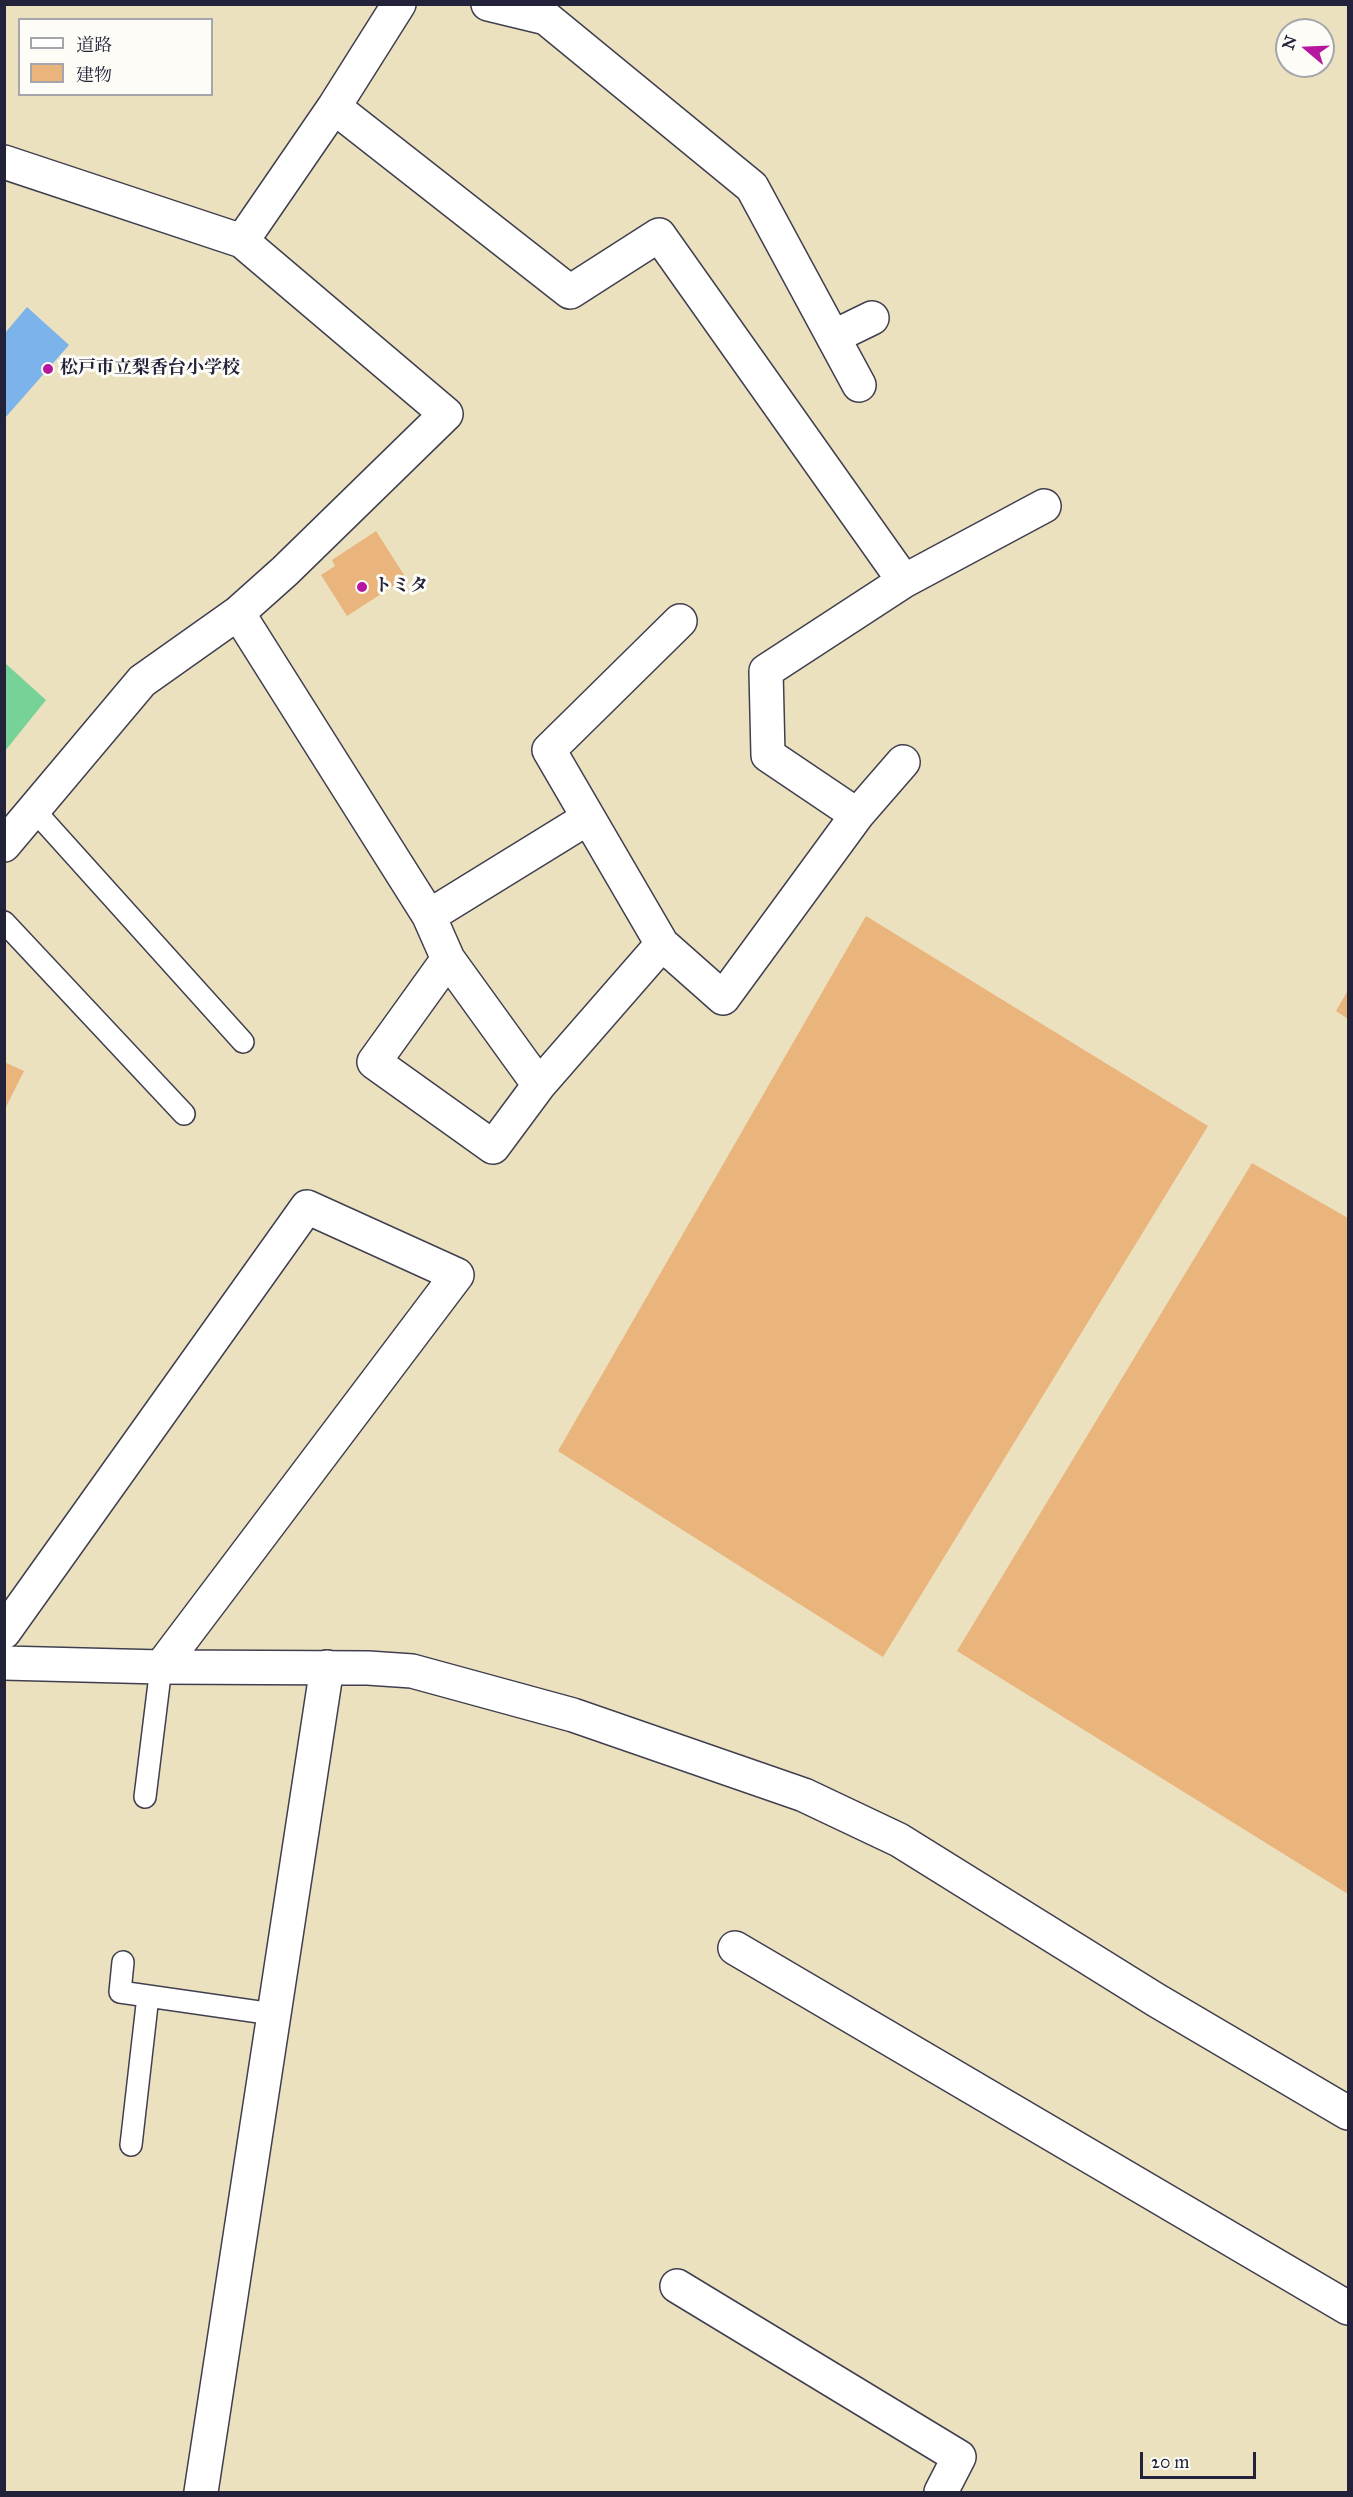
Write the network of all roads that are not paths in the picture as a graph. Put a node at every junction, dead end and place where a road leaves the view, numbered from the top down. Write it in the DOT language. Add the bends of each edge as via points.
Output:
graph roads {
  1 [pos="399,4"];
  2 [pos="488,4"];
  3 [pos="334,107"];
  4 [pos="4,162"];
  5 [pos="242,241"];
  6 [pos="872,318"];
  7 [pos="833,337"];
  8 [pos="859,385"];
  9 [pos="1044,506"];
  10 [pos="904,581"];
  11 [pos="238,613"];
  12 [pos="680,621"];
  13 [pos="903,762"];
  14 [pos="34,810"];
  15 [pos="857,815"];
  16 [pos="588,818"];
  17 [pos="4,846"];
  18 [pos="429,916"];
  19 [pos="4,922"];
  20 [pos="662,944"];
  21 [pos="448,959"];
  22 [pos="243,1042"];
  23 [pos="539,1085"];
  24 [pos="184,1114"];
  25 [pos="4,1632"];
  26 [pos="4,1663"];
  27 [pos="161,1667"];
  28 [pos="327,1667"];
  29 [pos="145,1797"];
  30 [pos="735,1948"];
  31 [pos="123,1962"];
  32 [pos="148,1996"];
  33 [pos="273,2014"];
  34 [pos="1348,2113"];
  35 [pos="131,2145"];
  36 [pos="677,2286"];
  37 [pos="1348,2308"];
  38 [pos="201,2493"];
  39 [pos="941,2493"];
  1 -- 3 [label="street"];
  2 -- 7 [label="street" via="546,18 752,187"];
  3 -- 5 [label="street"];
  3 -- 10 [label="street" via="570,292 659,235"];
  4 -- 5 [label="street"];
  5 -- 11 [label="street" via="446,414"];
  6 -- 7 [label="street"];
  7 -- 8 [label="street"];
  9 -- 10 [label="street"];
  10 -- 15 [label="street" via="766,671 768,755"];
  11 -- 14 [label="street" via="142,681"];
  11 -- 18 [label="street"];
  12 -- 16 [label="street" via="549,750"];
  13 -- 15 [label="street"];
  14 -- 17 [label="street"];
  14 -- 22 [label="lane"];
  15 -- 20 [label="street" via="723,998"];
  16 -- 18 [label="street"];
  16 -- 20 [label="street"];
  18 -- 21 [label="street"];
  19 -- 24 [label="lane"];
  20 -- 23 [label="street"];
  21 -- 23 [label="street"];
  21 -- 23 [label="street" via="374,1062 493,1147"];
  25 -- 27 [label="street" via="307,1207 457,1275"];
  26 -- 27 [label="street"];
  27 -- 28 [label="street"];
  27 -- 29 [label="lane"];
  28 -- 33 [label="street"];
  28 -- 34 [label="street" via="412,1671 458,1682 573,1715 804,1795 899,1840 1156,2000"];
  30 -- 37 [label="street"];
  31 -- 32 [label="lane" via="120,1992"];
  32 -- 33 [label="lane"];
  32 -- 35 [label="lane"];
  33 -- 38 [label="street"];
  36 -- 39 [label="street" via="959,2457"];
}
